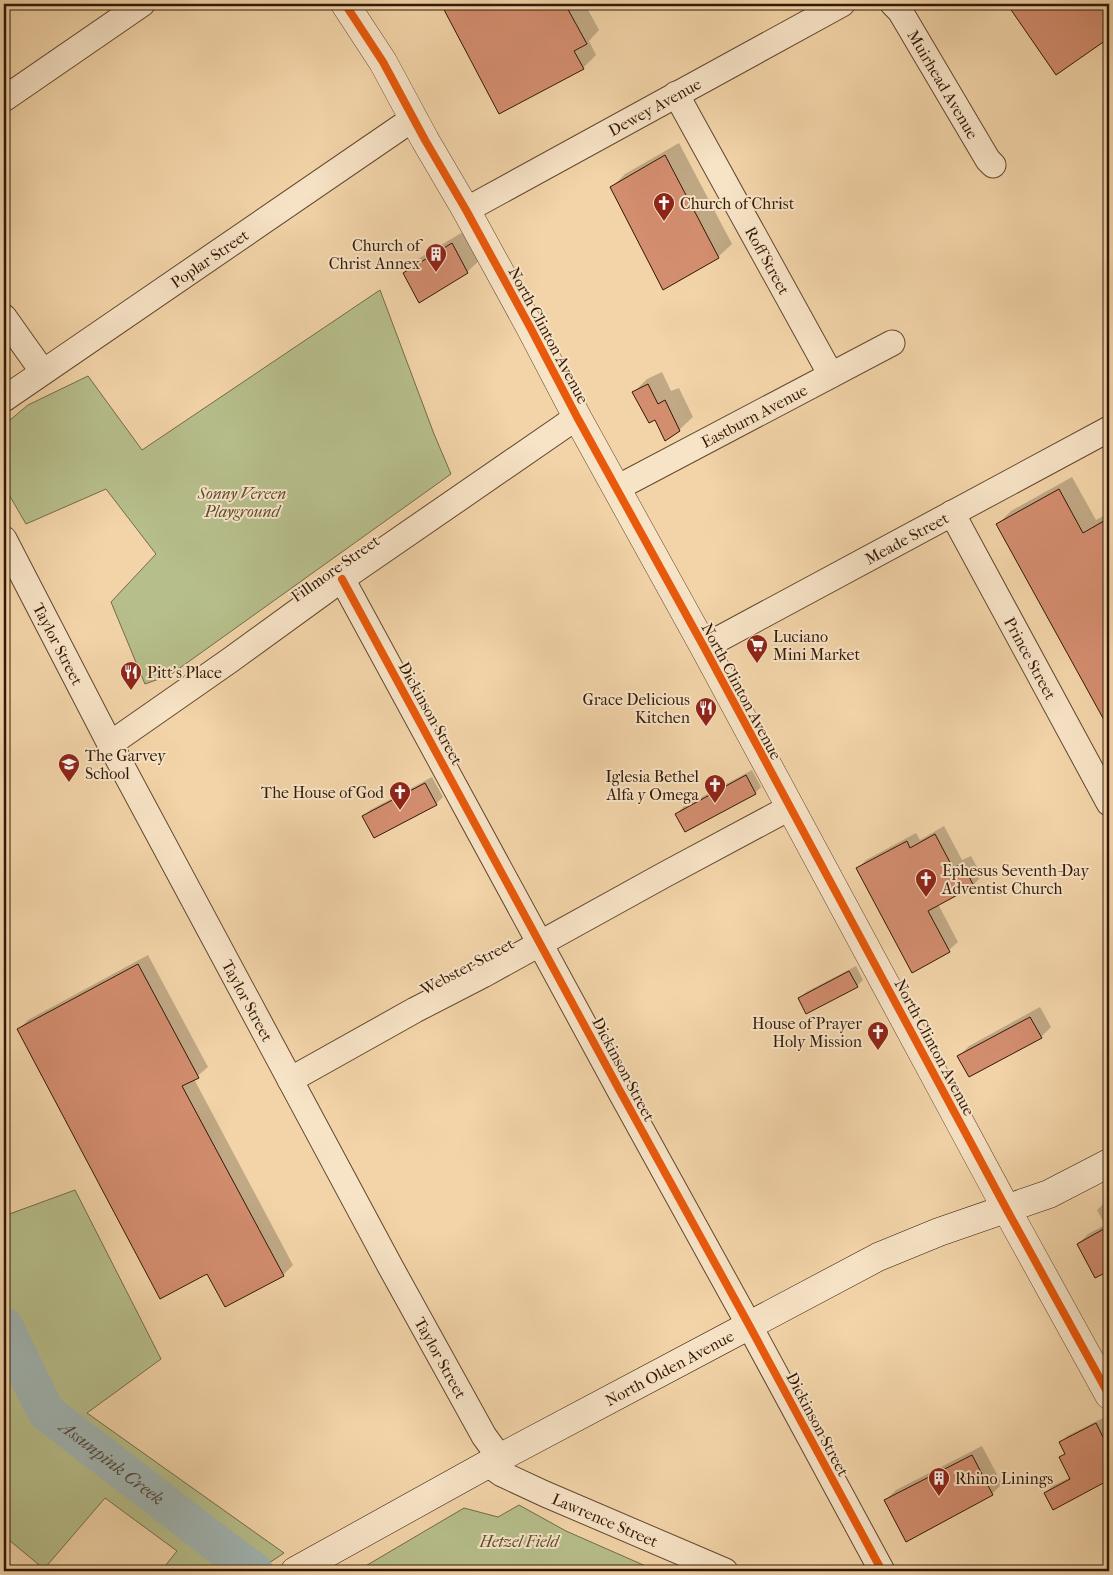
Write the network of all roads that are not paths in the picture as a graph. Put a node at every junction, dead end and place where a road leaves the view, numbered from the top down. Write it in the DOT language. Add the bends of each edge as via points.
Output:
graph roads {
  1 [pos="142,4"];
  2 [pos="345,4"];
  3 [pos="842,4"];
  4 [pos="893,4"];
  5 [pos="676,94"];
  6 [pos="4,99"];
  7 [pos="414,118"];
  8 [pos="993,165"];
  9 [pos="466,210"];
  10 [pos="4,317"];
  11 [pos="892,343"];
  12 [pos="43,372"];
  13 [pos="831,375"];
  14 [pos="4,399"];
  15 [pos="577,416"];
  16 [pos="1109,429"];
  17 [pos="617,488"];
  18 [pos="952,513"];
  19 [pos="4,539"];
  20 [pos="342,579"];
  21 [pos="704,647"];
  22 [pos="110,744"];
  23 [pos="1109,803"];
  24 [pos="789,808"];
  25 [pos="540,942"];
  26 [pos="290,1080"];
  27 [pos="1109,1162"];
  28 [pos="1007,1210"];
  29 [pos="749,1325"];
  30 [pos="1109,1395"];
  31 [pos="494,1461"];
  32 [pos="298,1569"];
  33 [pos="725,1571"];
  34 [pos="882,1571"];
  1 -- 6 [label="street"];
  2 -- 7 [label="street, North Clinton Avenue"];
  3 -- 5 [label="street, Dewey Avenue"];
  4 -- 8 [label="street, Muirhead Avenue"];
  5 -- 9 [label="street, Dewey Avenue"];
  5 -- 13 [label="street, Roff Street"];
  7 -- 9 [label="street, North Clinton Avenue"];
  7 -- 12 [label="street, Poplar Street"];
  9 -- 15 [label="street, North Clinton Avenue"];
  10 -- 12 [label="street"];
  11 -- 13 [label="street, Eastburn Avenue"];
  12 -- 14 [label="street, Poplar Street"];
  13 -- 17 [label="street, Eastburn Avenue"];
  15 -- 17 [label="street, North Clinton Avenue"];
  15 -- 20 [label="street, Fillmore Street"];
  16 -- 18 [label="street, Meade Street"];
  17 -- 21 [label="street, North Clinton Avenue"];
  18 -- 21 [label="street, Meade Street"];
  18 -- 23 [label="street, Prince Street"];
  19 -- 22 [label="street, Taylor Street"];
  20 -- 22 [label="street, Fillmore Street"];
  20 -- 25 [label="street, Dickinson Street"];
  21 -- 24 [label="street, North Clinton Avenue"];
  22 -- 26 [label="street, Taylor Street"];
  24 -- 25 [label="street, Webster Street"];
  24 -- 28 [label="street, North Clinton Avenue"];
  25 -- 26 [label="street, Webster Street"];
  25 -- 29 [label="street, Dickinson Street"];
  26 -- 31 [label="street, Taylor Street" via="484,1436"];
  27 -- 28 [label="street, North Olden Avenue" via="1049,1194"];
  28 -- 29 [label="street, North Olden Avenue" via="939,1232 878,1257"];
  28 -- 30 [label="street, North Clinton Avenue"];
  29 -- 31 [label="street, North Olden Avenue"];
  29 -- 34 [label="street, Dickinson Street"];
  31 -- 32 [label="street, North Olden Avenue"];
  31 -- 33 [label="street, Lawrence Street" via="502,1474"];
}
